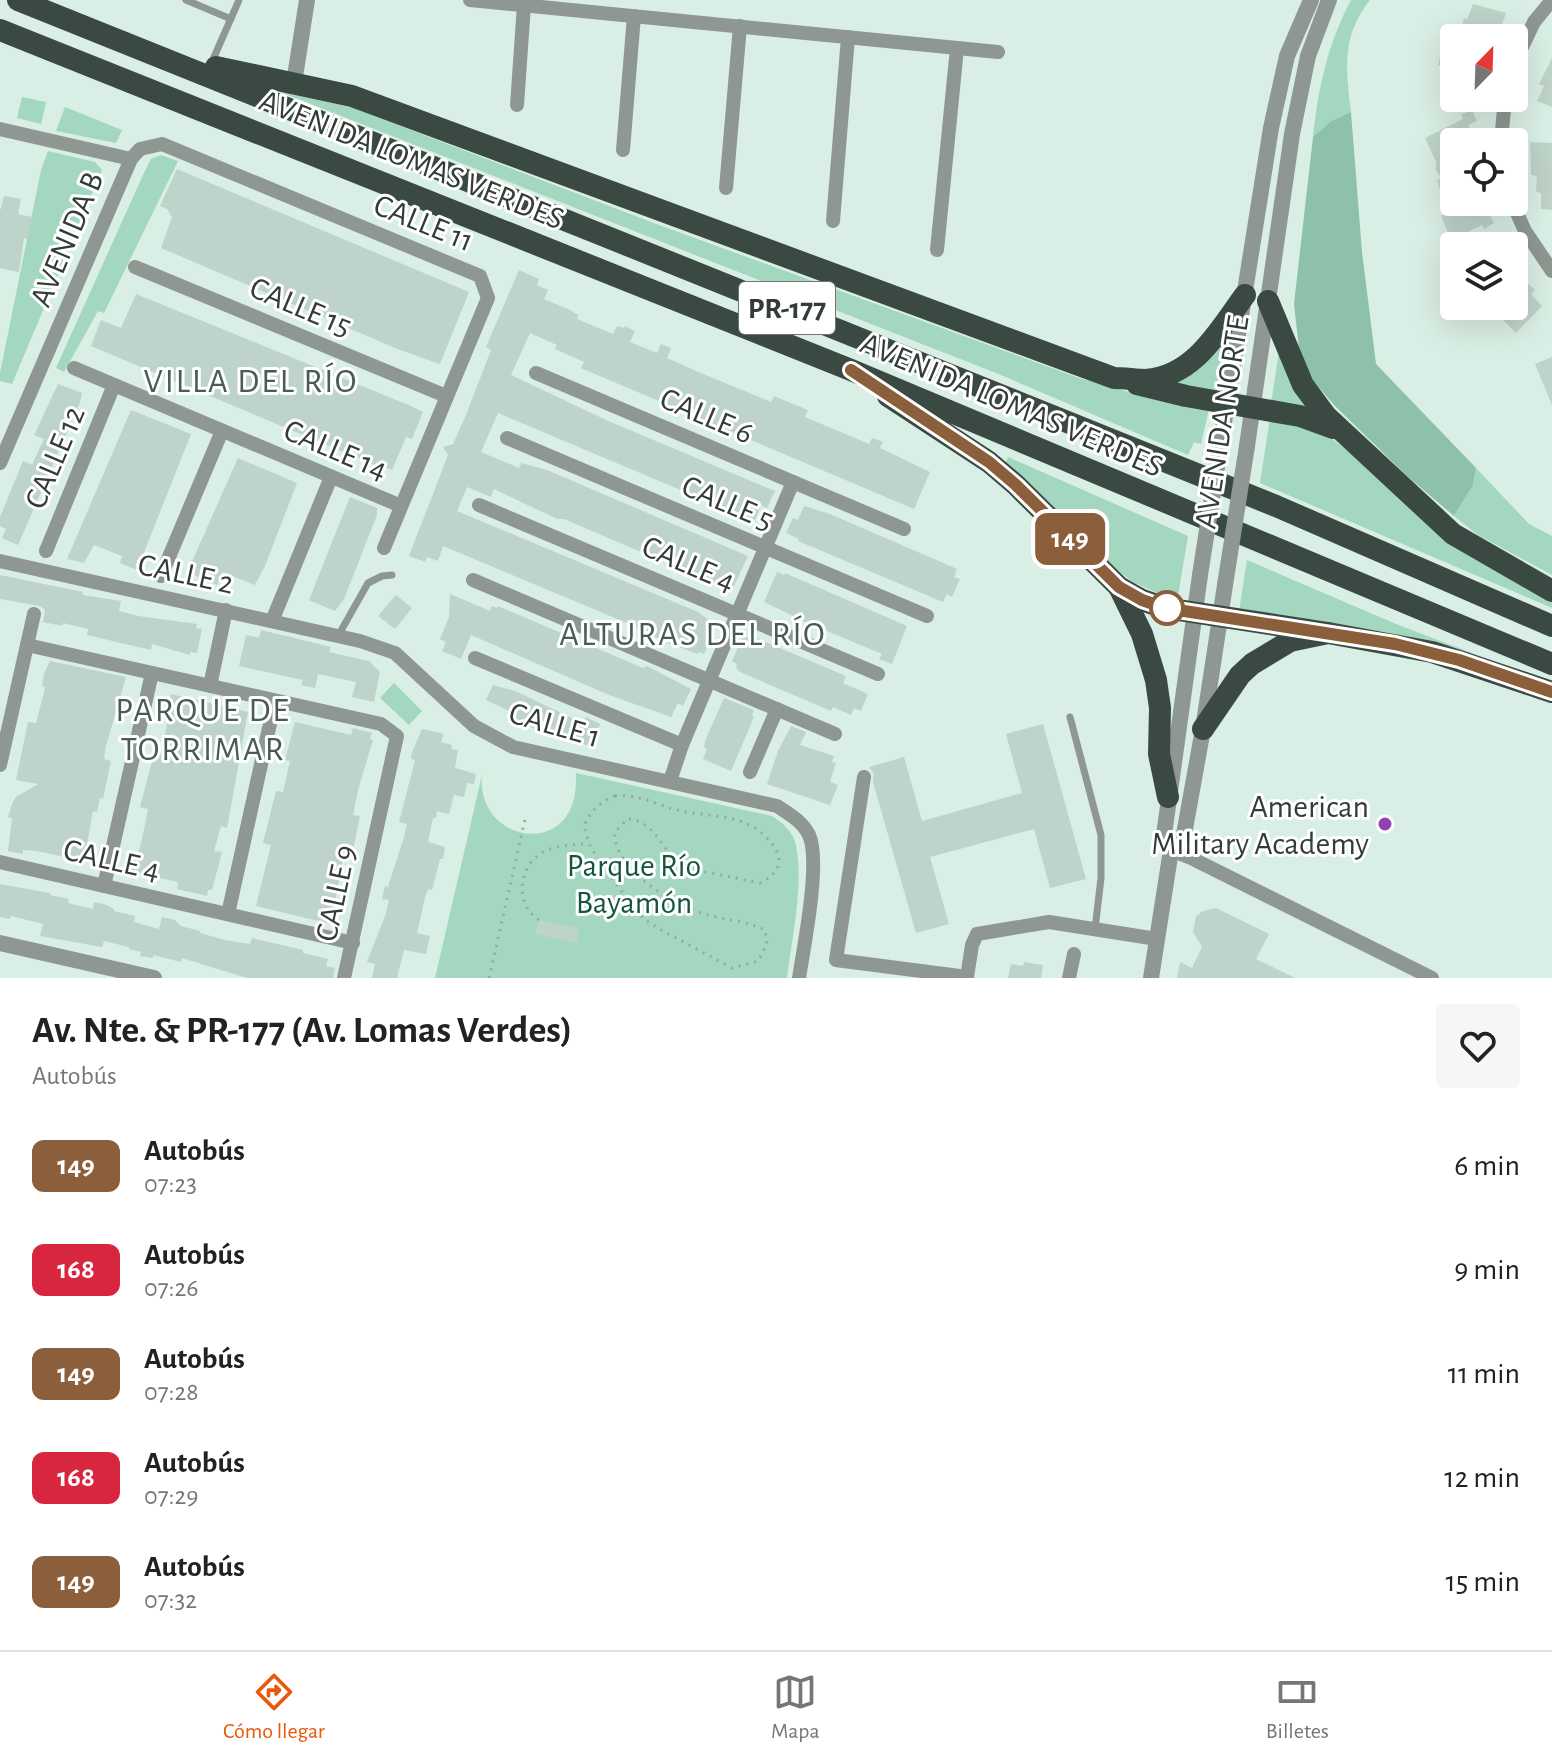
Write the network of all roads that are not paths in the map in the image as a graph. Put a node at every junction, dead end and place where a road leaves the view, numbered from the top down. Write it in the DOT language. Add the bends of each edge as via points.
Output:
graph roads {
  1 [pos="18,0"];
  2 [pos="186,0"];
  3 [pos="239,0"];
  4 [pos="307,0"];
  5 [pos="470,0"];
  6 [pos="1552,0"];
  7 [pos="1317,1"];
  8 [pos="524,5"];
  9 [pos="634,16"];
  10 [pos="231,19"];
  11 [pos="740,26"];
  12 [pos="0,30"];
  13 [pos="1528,35"];
  14 [pos="848,37"];
  15 [pos="957,48"];
  16 [pos="145,50"];
  17 [pos="998,52"];
  18 [pos="211,66"];
  19 [pos="294,83"];
  20 [pos="517,105"];
  21 [pos="0,129"];
  22 [pos="162,144"];
  23 [pos="623,150"];
  24 [pos="131,159"];
  25 [pos="726,188"];
  26 [pos="1518,216"];
  27 [pos="833,221"];
  28 [pos="937,250"];
  29 [pos="135,267"];
  30 [pos="1552,271"];
  31 [pos="1245,295"];
  32 [pos="1268,301"];
  33 [pos="74,368"];
  34 [pos="851,370"];
  35 [pos="536,373"];
  36 [pos="1114,378"];
  37 [pos="114,385"];
  38 [pos="446,396"];
  39 [pos="1227,402"];
  40 [pos="1252,406"];
  41 [pos="222,431"];
  42 [pos="1342,432"];
  43 [pos="507,438"];
  44 [pos="0,463"];
  45 [pos="331,477"];
  46 [pos="793,482"];
  47 [pos="479,505"];
  48 [pos="401,506"];
  49 [pos="904,529"];
  50 [pos="384,548"];
  51 [pos="765,548"];
  52 [pos="46,551"];
  53 [pos="0,561"];
  54 [pos="392,575"];
  55 [pos="161,576"];
  56 [pos="473,580"];
  57 [pos="1119,587"];
  58 [pos="1552,591"];
  59 [pos="226,610"];
  60 [pos="1194,613"];
  61 [pos="34,614"];
  62 [pos="737,614"];
  63 [pos="927,616"];
  64 [pos="1220,616"];
  65 [pos="272,621"];
  66 [pos="1552,626"];
  67 [pos="1328,633"];
  68 [pos="338,636"];
  69 [pos="360,641"];
  70 [pos="27,645"];
  71 [pos="475,658"];
  72 [pos="1552,664"];
  73 [pos="152,673"];
  74 [pos="878,674"];
  75 [pos="710,680"];
  76 [pos="210,686"];
  77 [pos="1552,692"];
  78 [pos="275,701"];
  79 [pos="777,709"];
  80 [pos="1070,717"];
  81 [pos="1203,729"];
  82 [pos="835,734"];
  83 [pos="682,745"];
  84 [pos="0,765"];
  85 [pos="750,772"];
  86 [pos="864,777"];
  87 [pos="670,781"];
  88 [pos="1168,797"];
  89 [pos="1171,850"];
  90 [pos="0,862"];
  91 [pos="104,886"];
  92 [pos="228,914"];
  93 [pos="1095,929"];
  94 [pos="1157,939"];
  95 [pos="0,943"];
  96 [pos="353,943"];
  97 [pos="1074,954"];
  98 [pos="154,978"];
  99 [pos="344,978"];
  100 [pos="799,978"];
  101 [pos="1069,978"];
  102 [pos="1151,978"];
  103 [pos="1432,978"];
  1 -- 16 [label="highway, AVENIDA LOMAS VERDES / PR-177"];
  2 -- 10 [label="lane"];
  3 -- 10 [label="lane"];
  4 -- 19 [label="street"];
  5 -- 8 [label="street"];
  6 -- 13 [label="street"];
  7 -- 31 [label="street, AVENIDA NORTE" via="1295,31 1278,91"];
  7 -- 32 [label="street, AVENIDA NORTE"];
  8 -- 9 [label="street"];
  8 -- 20 [label="street"];
  9 -- 11 [label="street"];
  9 -- 23 [label="street"];
  10 -- 18 [label="lane"];
  11 -- 14 [label="street"];
  11 -- 25 [label="street"];
  12 -- 34 [label="highway, AVENIDA LOMAS VERDES / PR-177"];
  14 -- 15 [label="street"];
  14 -- 27 [label="street"];
  15 -- 17 [label="street"];
  15 -- 28 [label="street"];
  16 -- 18 [label="highway"];
  16 -- 66 [label="highway, AVENIDA LOMAS VERDES / PR-177" via="1276,506"];
  18 -- 19 [label="highway"];
  19 -- 36 [label="highway" via="352,96"];
  21 -- 24 [label="street"];
  22 -- 24 [label="street, AVENIDA B" via="140,149"];
  22 -- 38 [label="street, CALLE 11" via="480,276 488,298"];
  24 -- 44 [label="street, AVENIDA B"];
  26 -- 30 [label="street"];
  29 -- 38 [label="street, CALLE 15"];
  31 -- 36 [label="highway" via="1210,344 1181,368 1146,380"];
  31 -- 39 [label="street, AVENIDA NORTE"];
  32 -- 40 [label="street, AVENIDA NORTE"];
  32 -- 42 [label="highway" via="1312,401"];
  33 -- 37 [label="street, CALLE 14"];
  34 -- 57 [label="highway" via="989,462"];
  34 -- 72 [label="highway, AVENIDA LOMAS VERDES / PR-177"];
  35 -- 46 [label="street, CALLE 6"];
  36 -- 39 [label="highway"];
  37 -- 41 [label="street, CALLE 14"];
  37 -- 52 [label="street, CALLE 12"];
  38 -- 48 [label="street, CALLE 11"];
  39 -- 40 [label="highway"];
  39 -- 60 [label="street, AVENIDA NORTE, bridge"];
  40 -- 42 [label="highway"];
  40 -- 64 [label="street, AVENIDA NORTE, bridge"];
  41 -- 45 [label="street, CALLE 14"];
  41 -- 55 [label="street"];
  42 -- 58 [label="highway" via="1453,534"];
  43 -- 51 [label="street, CALLE 5"];
  45 -- 48 [label="street, CALLE 14"];
  45 -- 65 [label="street"];
  46 -- 49 [label="street, CALLE 6"];
  46 -- 51 [label="street"];
  47 -- 62 [label="street, CALLE 4"];
  48 -- 50 [label="street, CALLE 11"];
  51 -- 62 [label="street"];
  51 -- 63 [label="street, CALLE 5"];
  53 -- 59 [label="street, CALLE 2"];
  54 -- 68 [label="lane" via="368,583"];
  56 -- 75 [label="street"];
  57 -- 60 [label="highway" via="1165,608"];
  57 -- 88 [label="highway" via="1151,657"];
  59 -- 65 [label="street, CALLE 2"];
  59 -- 76 [label="street"];
  60 -- 64 [label="highway"];
  60 -- 88 [label="street, AVENIDA NORTE"];
  61 -- 70 [label="street"];
  62 -- 74 [label="street, CALLE 4"];
  62 -- 75 [label="street"];
  64 -- 67 [label="highway"];
  64 -- 81 [label="street, AVENIDA NORTE"];
  65 -- 68 [label="street, CALLE 2"];
  67 -- 77 [label="highway" via="1432,652"];
  67 -- 81 [label="highway" via="1290,641 1252,664"];
  68 -- 69 [label="street, CALLE 2"];
  69 -- 87 [label="street, CALLE 1" via="395,653 474,726 513,747"];
  70 -- 73 [label="street"];
  70 -- 84 [label="street"];
  71 -- 83 [label="street"];
  73 -- 76 [label="street"];
  73 -- 91 [label="street"];
  75 -- 79 [label="street"];
  75 -- 83 [label="street"];
  76 -- 78 [label="street"];
  78 -- 92 [label="street"];
  78 -- 96 [label="street, CALLE 9" via="381,724 397,736"];
  79 -- 82 [label="street"];
  79 -- 85 [label="street"];
  80 -- 93 [label="lane" via="1101,835"];
  81 -- 89 [label="street, AVENIDA NORTE" via="1183,840"];
  83 -- 87 [label="street"];
  86 -- 93 [label="street" via="836,960 967,977 977,934 1049,922"];
  87 -- 100 [label="street, CALLE 1" via="777,806 800,822 810,837 813,874"];
  88 -- 89 [label="street, AVENIDA NORTE" via="1164,835"];
  89 -- 94 [label="street, AVENIDA NORTE"];
  89 -- 103 [label="street"];
  90 -- 91 [label="street, CALLE 4"];
  91 -- 92 [label="street, CALLE 4"];
  92 -- 96 [label="street, CALLE 4"];
  93 -- 94 [label="street"];
  94 -- 102 [label="street, AVENIDA NORTE"];
  95 -- 98 [label="street"];
  96 -- 99 [label="street, CALLE 9"];
  97 -- 101 [label="street"];
}
